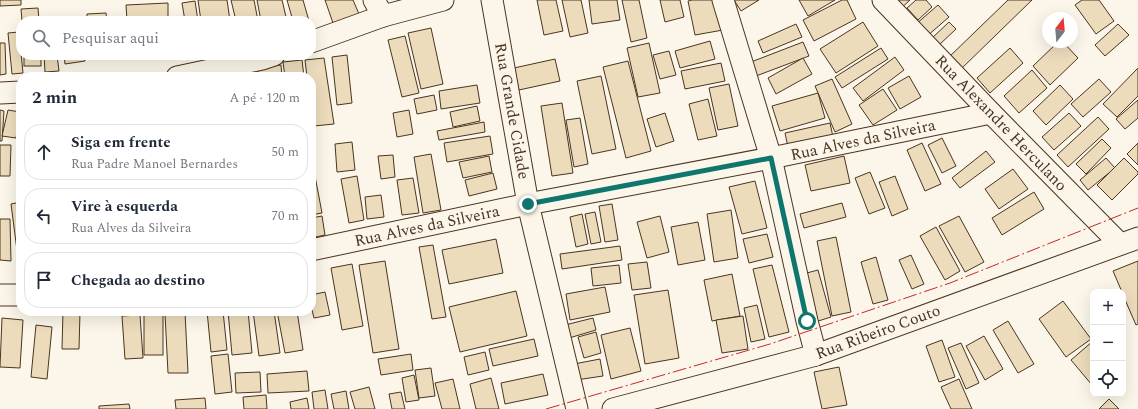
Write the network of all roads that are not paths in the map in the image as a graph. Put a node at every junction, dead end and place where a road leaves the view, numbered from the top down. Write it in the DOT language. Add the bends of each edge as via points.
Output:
graph roads {
  1 [pos="443,0"];
  2 [pos="492,0"];
  3 [pos="723,0"];
  4 [pos="883,0"];
  5 [pos="379,8"];
  6 [pos="316,40"];
  7 [pos="257,60"];
  8 [pos="201,72"];
  9 [pos="0,92"];
  10 [pos="16,92"];
  11 [pos="990,113"];
  12 [pos="771,158"];
  13 [pos="528,204"];
  14 [pos="1129,241"];
  15 [pos="316,249"];
  16 [pos="0,295"];
  17 [pos="16,295"];
  18 [pos="816,355"];
  19 [pos="577,409"];
  20 [pos="613,409"];
  1 -- 5 [label="street"];
  2 -- 13 [label="street, Rua Grande Cidade"];
  3 -- 12 [label="street"];
  4 -- 11 [label="street, Rua Alexandre Herculano"];
  5 -- 6 [label="street"];
  7 -- 8 [label="street"];
  9 -- 10 [label="street"];
  11 -- 12 [label="street, Rua Alves da Silveira"];
  11 -- 14 [label="street, Rua Alexandre Herculano"];
  12 -- 13 [label="street, Rua Alves da Silveira"];
  12 -- 18 [label="street"];
  13 -- 15 [label="street, Rua Alves da Silveira"];
  13 -- 19 [label="street, Rua Grande Cidade"];
  14 -- 18 [label="street, Rua Ribeiro Couto"];
  16 -- 17 [label="street"];
  18 -- 20 [label="street, Rua Ribeiro Couto"];
}
